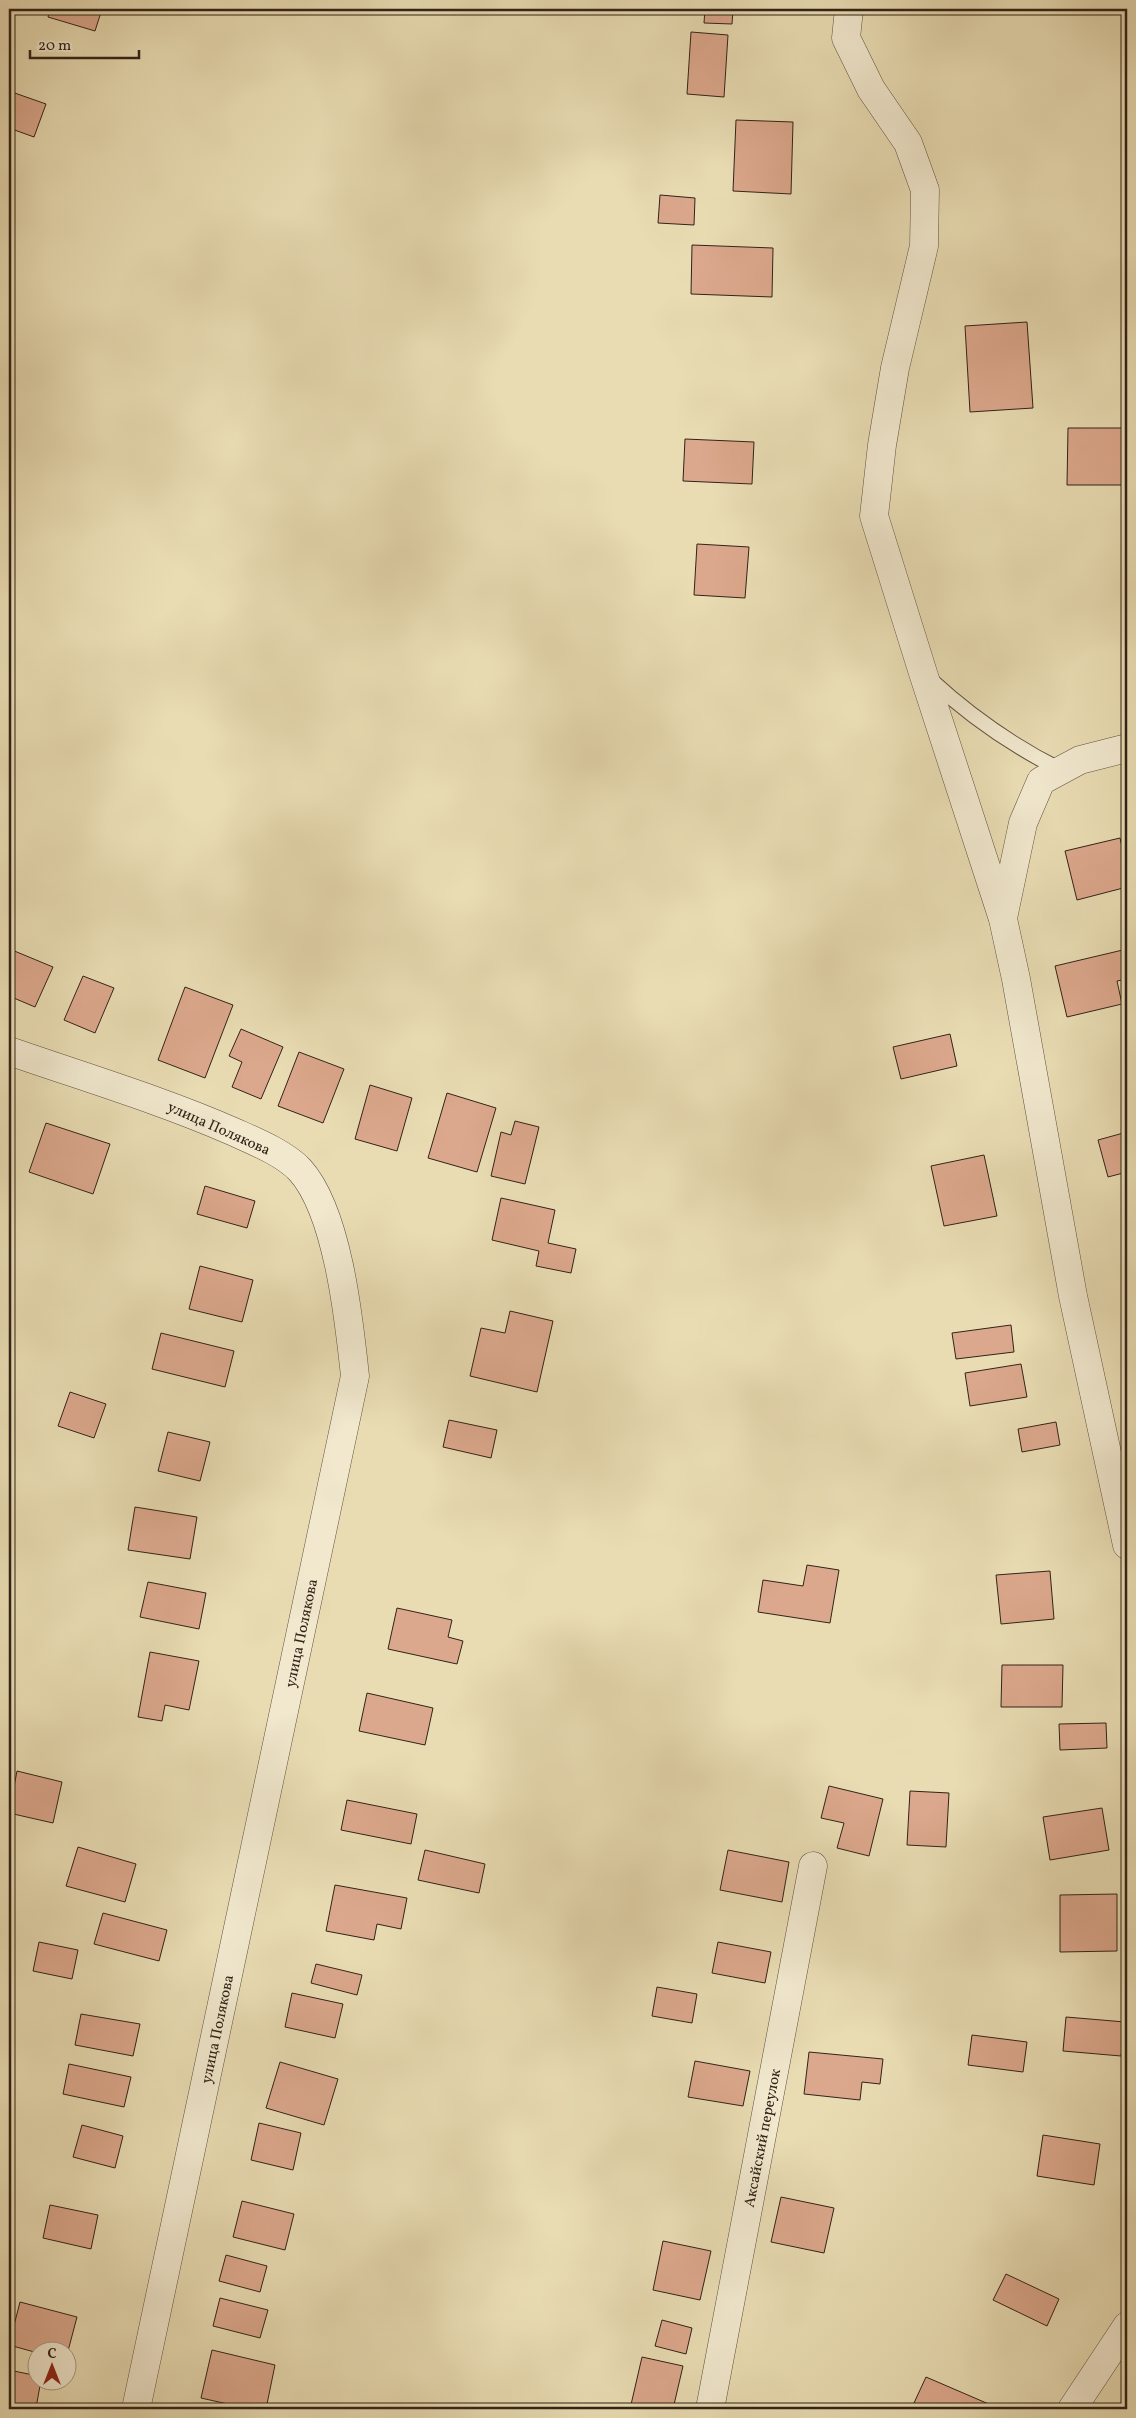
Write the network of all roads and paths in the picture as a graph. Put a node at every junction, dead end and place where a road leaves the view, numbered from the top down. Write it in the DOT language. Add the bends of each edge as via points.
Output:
graph roads {
  1 [pos="849,9"];
  2 [pos="923,673"];
  3 [pos="1127,748"];
  4 [pos="1061,770"];
  5 [pos="1003,919"];
  6 [pos="9,1051"];
  7 [pos="1127,1545"];
  8 [pos="813,1866"];
  9 [pos="1127,2326"];
  10 [pos="136,2409"];
  11 [pos="710,2409"];
  12 [pos="1072,2409"];
  1 -- 2 [label="street" via="846,38 871,89 908,144 925,190 924,246 895,368 874,516"];
  2 -- 4 [label="lane" via="962,708"];
  2 -- 5 [label="street"];
  3 -- 4 [label="street" via="1080,760"];
  4 -- 5 [label="street" via="1041,781 1023,823"];
  5 -- 7 [label="street" via="1073,1296"];
  6 -- 10 [label="street, улица Полякова" via="194,1115 266,1146 299,1169 319,1201 336,1252 356,1376"];
  8 -- 11 [label="street, Аксайский переулок"];
  9 -- 12 [label="street"];
}
